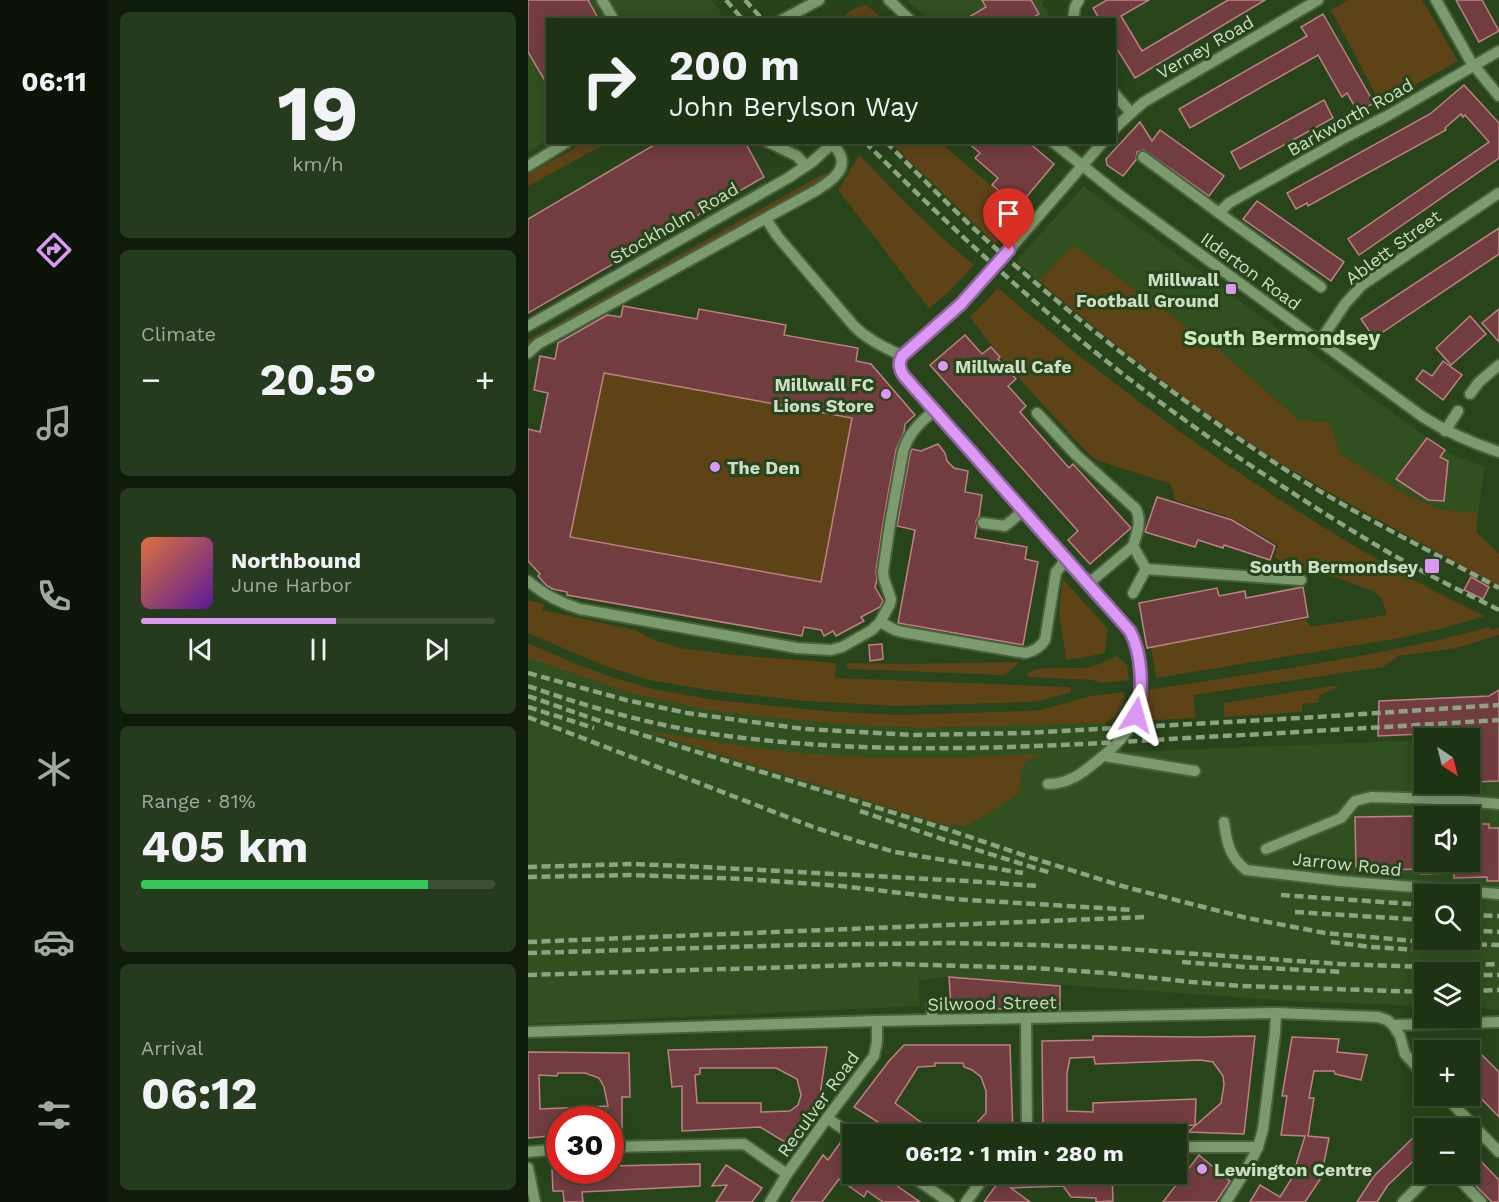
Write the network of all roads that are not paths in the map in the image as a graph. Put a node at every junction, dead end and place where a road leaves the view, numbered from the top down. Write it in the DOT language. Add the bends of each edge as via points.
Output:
graph roads {
  1 [pos="602,0"];
  2 [pos="819,0"];
  3 [pos="889,0"];
  4 [pos="1078,0"];
  5 [pos="1318,0"];
  6 [pos="1436,0"];
  7 [pos="613,18"];
  8 [pos="786,18"];
  9 [pos="908,18"];
  10 [pos="1073,18"];
  11 [pos="1499,51"];
  12 [pos="1474,66"];
  13 [pos="1116,95"];
  14 [pos="1499,96"];
  15 [pos="1131,113"];
  16 [pos="1116,127"];
  17 [pos="564,144"];
  18 [pos="772,144"];
  19 [pos="832,144"];
  20 [pos="834,144"];
  21 [pos="1055,144"];
  22 [pos="1101,144"];
  23 [pos="1143,157"];
  24 [pos="528,166"];
  25 [pos="806,166"];
  26 [pos="1082,166"];
  27 [pos="1499,193"];
  28 [pos="1219,213"];
  29 [pos="766,219"];
  30 [pos="1321,287"];
  31 [pos="528,326"];
  32 [pos="1320,341"];
  33 [pos="528,353"];
  34 [pos="901,358"];
  35 [pos="1499,364"];
  36 [pos="1470,394"];
  37 [pos="934,411"];
  38 [pos="1458,411"];
  39 [pos="1037,413"];
  40 [pos="1445,431"];
  41 [pos="1499,452"];
  42 [pos="1023,511"];
  43 [pos="982,523"];
  44 [pos="1133,546"];
  45 [pos="1066,560"];
  46 [pos="1146,569"];
  47 [pos="1301,580"];
  48 [pos="528,581"];
  49 [pos="1088,584"];
  50 [pos="1133,593"];
  51 [pos="880,622"];
  52 [pos="1104,756"];
  53 [pos="1195,771"];
  54 [pos="1048,784"];
  55 [pos="1499,804"];
  56 [pos="1224,822"];
  57 [pos="1266,849"];
  58 [pos="1499,894"];
  59 [pos="932,1004"];
  60 [pos="1276,1013"];
  61 [pos="1026,1019"];
  62 [pos="932,1020"];
  63 [pos="877,1021"];
  64 [pos="1499,1022"];
  65 [pos="1393,1024"];
  66 [pos="528,1032"];
  67 [pos="1414,1064"];
  68 [pos="1453,1106"];
  69 [pos="827,1118"];
  70 [pos="1462,1118"];
  71 [pos="1026,1124"];
  72 [pos="842,1128"];
  73 [pos="1480,1137"];
  74 [pos="624,1147"];
  75 [pos="1187,1147"];
  76 [pos="1258,1147"];
  77 [pos="546,1150"];
  78 [pos="528,1152"];
  79 [pos="1499,1152"];
  80 [pos="528,1167"];
  81 [pos="787,1174"];
  82 [pos="923,1184"];
  83 [pos="979,1184"];
  84 [pos="1421,1184"];
  85 [pos="1464,1184"];
  86 [pos="535,1202"];
  87 [pos="770,1202"];
  88 [pos="949,1202"];
  89 [pos="966,1202"];
  90 [pos="1226,1202"];
  91 [pos="1403,1202"];
  92 [pos="1481,1202"];
  1 -- 7 [label="street"];
  2 -- 8 [label="street"];
  3 -- 9 [label="street"];
  4 -- 10 [label="street"];
  5 -- 15 [label="street, Verney Road"];
  6 -- 12 [label="street"];
  11 -- 12 [label="street, Barkworth Road"];
  12 -- 14 [label="street"];
  12 -- 28 [label="street, Barkworth Road" via="1229,203"];
  13 -- 15 [label="street"];
  15 -- 16 [label="street, Verney Road"];
  17 -- 24 [label="street"];
  18 -- 25 [label="street" via="797,156"];
  19 -- 25 [label="street, Stockholm Road"];
  20 -- 29 [label="street" via="842,159 836,175"];
  21 -- 26 [label="street, Ilderton Road"];
  22 -- 26 [label="street"];
  23 -- 28 [label="street"];
  25 -- 31 [label="street, Stockholm Road"];
  26 -- 32 [label="street, Ilderton Road"];
  26 -- 34 [label="street" via="961,304"];
  27 -- 32 [label="street, Ablett Street" via="1362,285"];
  28 -- 30 [label="street"];
  29 -- 33 [label="street"];
  29 -- 34 [label="street" via="854,326"];
  32 -- 40 [label="street, Ilderton Road"];
  34 -- 37 [label="street" via="901,373"];
  35 -- 36 [label="street"];
  37 -- 42 [label="street"];
  37 -- 51 [label="street" via="917,426 903,452 883,573 891,599"];
  38 -- 40 [label="street"];
  39 -- 44 [label="street" via="1136,509 1140,522"];
  40 -- 41 [label="street, Ilderton Road"];
  42 -- 43 [label="street" via="1005,526"];
  42 -- 45 [label="street"];
  44 -- 46 [label="street"];
  44 -- 49 [label="street"];
  45 -- 49 [label="street"];
  45 -- 51 [label="street" via="1056,572 1045,640 1035,650 1025,653 902,632"];
  46 -- 47 [label="street"];
  46 -- 50 [label="street"];
  48 -- 51 [label="street" via="548,596 580,609 808,649 837,649"];
  49 -- 52 [label="street" via="1130,631 1140,665 1136,715 1118,743"];
  52 -- 53 [label="street"];
  52 -- 54 [label="street" via="1068,781"];
  55 -- 57 [label="street" via="1371,797 1354,801 1341,818"];
  56 -- 58 [label="street, Jarrow Road" via="1231,854 1246,870"];
  59 -- 62 [label="street"];
  60 -- 61 [label="street, Silwood Street"];
  60 -- 65 [label="street, Silwood Street" via="1378,1017"];
  60 -- 76 [label="street"];
  61 -- 62 [label="street, Silwood Street"];
  61 -- 71 [label="street"];
  62 -- 63 [label="street, Silwood Street"];
  63 -- 66 [label="street, Silwood Street"];
  63 -- 69 [label="street, Reculver Road" via="874,1056"];
  64 -- 65 [label="street, Silwood Street"];
  65 -- 67 [label="street" via="1405,1054"];
  68 -- 70 [label="street"];
  69 -- 72 [label="street"];
  69 -- 81 [label="street, Reculver Road"];
  73 -- 79 [label="street"];
  74 -- 81 [label="street" via="744,1144"];
  75 -- 76 [label="street"];
  76 -- 90 [label="street"];
  77 -- 78 [label="street"];
  78 -- 80 [label="street"];
  80 -- 86 [label="street"];
  81 -- 87 [label="street, Reculver Road"];
  82 -- 88 [label="street"];
  83 -- 89 [label="street"];
  84 -- 91 [label="street"];
  85 -- 92 [label="street"];
}
